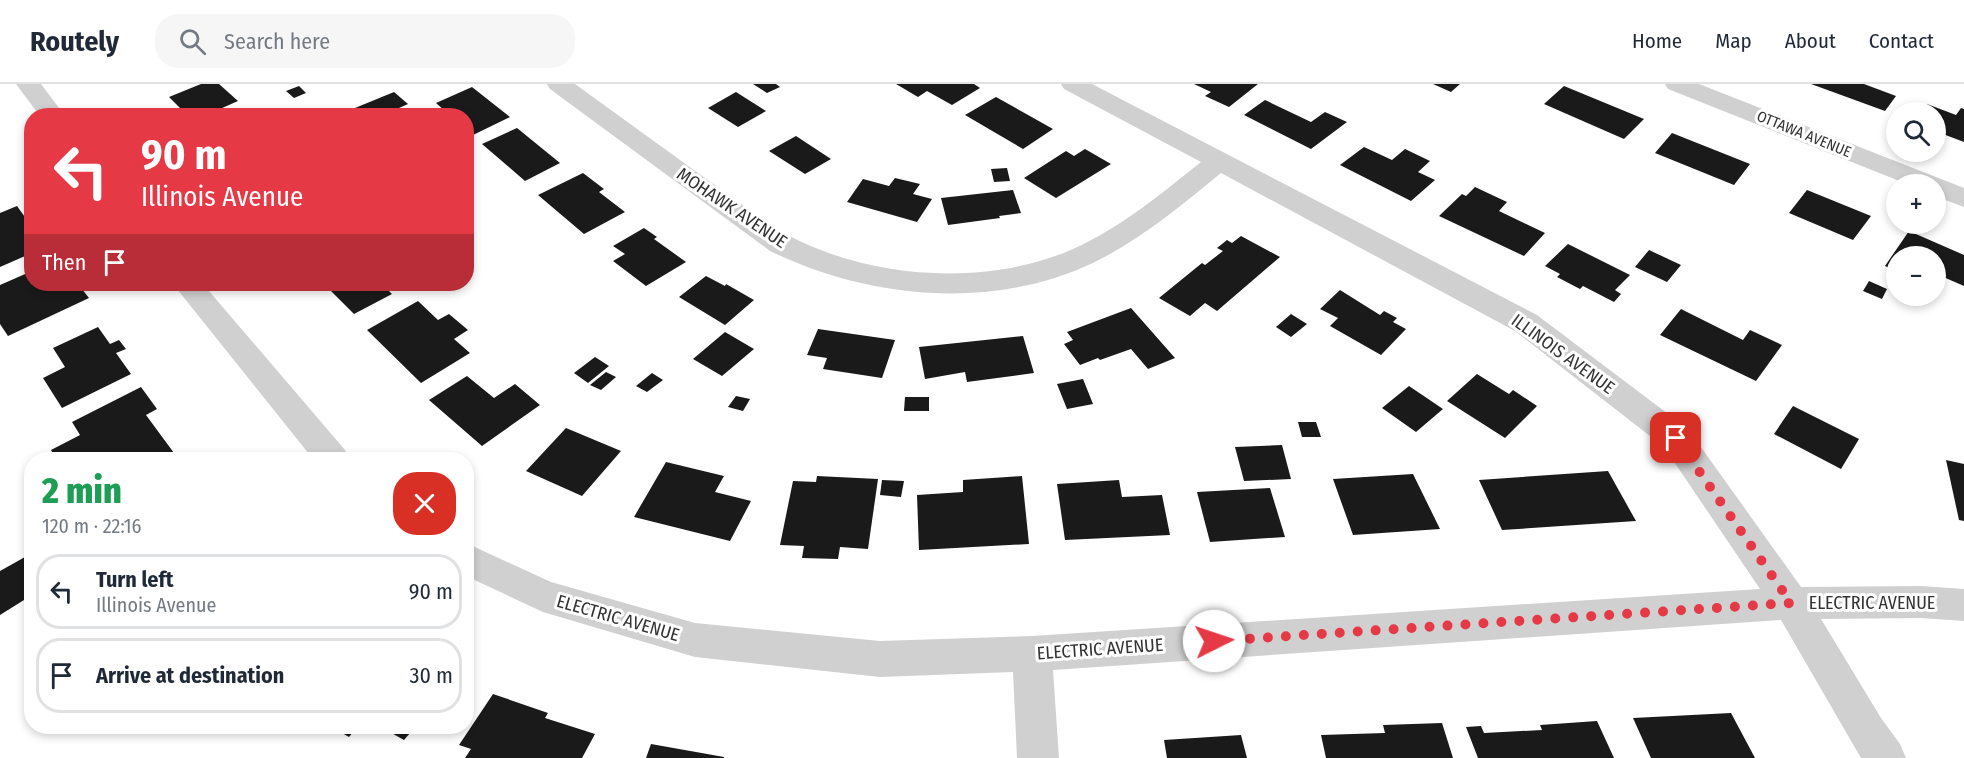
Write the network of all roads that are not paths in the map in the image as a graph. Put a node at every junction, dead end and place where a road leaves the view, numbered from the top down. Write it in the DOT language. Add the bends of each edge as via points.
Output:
graph roads {
  1 [pos="28,84"];
  2 [pos="559,84"];
  3 [pos="1073,84"];
  4 [pos="1677,84"];
  5 [pos="46,108"];
  6 [pos="1218,162"];
  7 [pos="1905,174"];
  8 [pos="1946,191"];
  9 [pos="1964,198"];
  10 [pos="194,291"];
  11 [pos="327,452"];
  12 [pos="474,562"];
  13 [pos="1791,603"];
  14 [pos="1964,605"];
  15 [pos="1032,654"];
  16 [pos="1038,758"];
  17 [pos="1886,758"];
  1 -- 5 [label="street"];
  2 -- 6 [label="street, MOHAWK AVENUE" via="782,245 823,263 871,277 972,282 1062,265 1099,248"];
  3 -- 6 [label="street, ILLINOIS AVENUE"];
  4 -- 7 [label="street, OTTAWA AVENUE"];
  6 -- 13 [label="street, ILLINOIS AVENUE" via="1526,323 1676,438"];
  8 -- 9 [label="street"];
  10 -- 11 [label="street"];
  12 -- 15 [label="street, ELECTRIC AVENUE" via="543,596 695,640 880,659"];
  13 -- 14 [label="street, ELECTRIC AVENUE"];
  13 -- 15 [label="street, ELECTRIC AVENUE"];
  13 -- 17 [label="street, ILLINOIS AVENUE"];
  15 -- 16 [label="street"];
}
